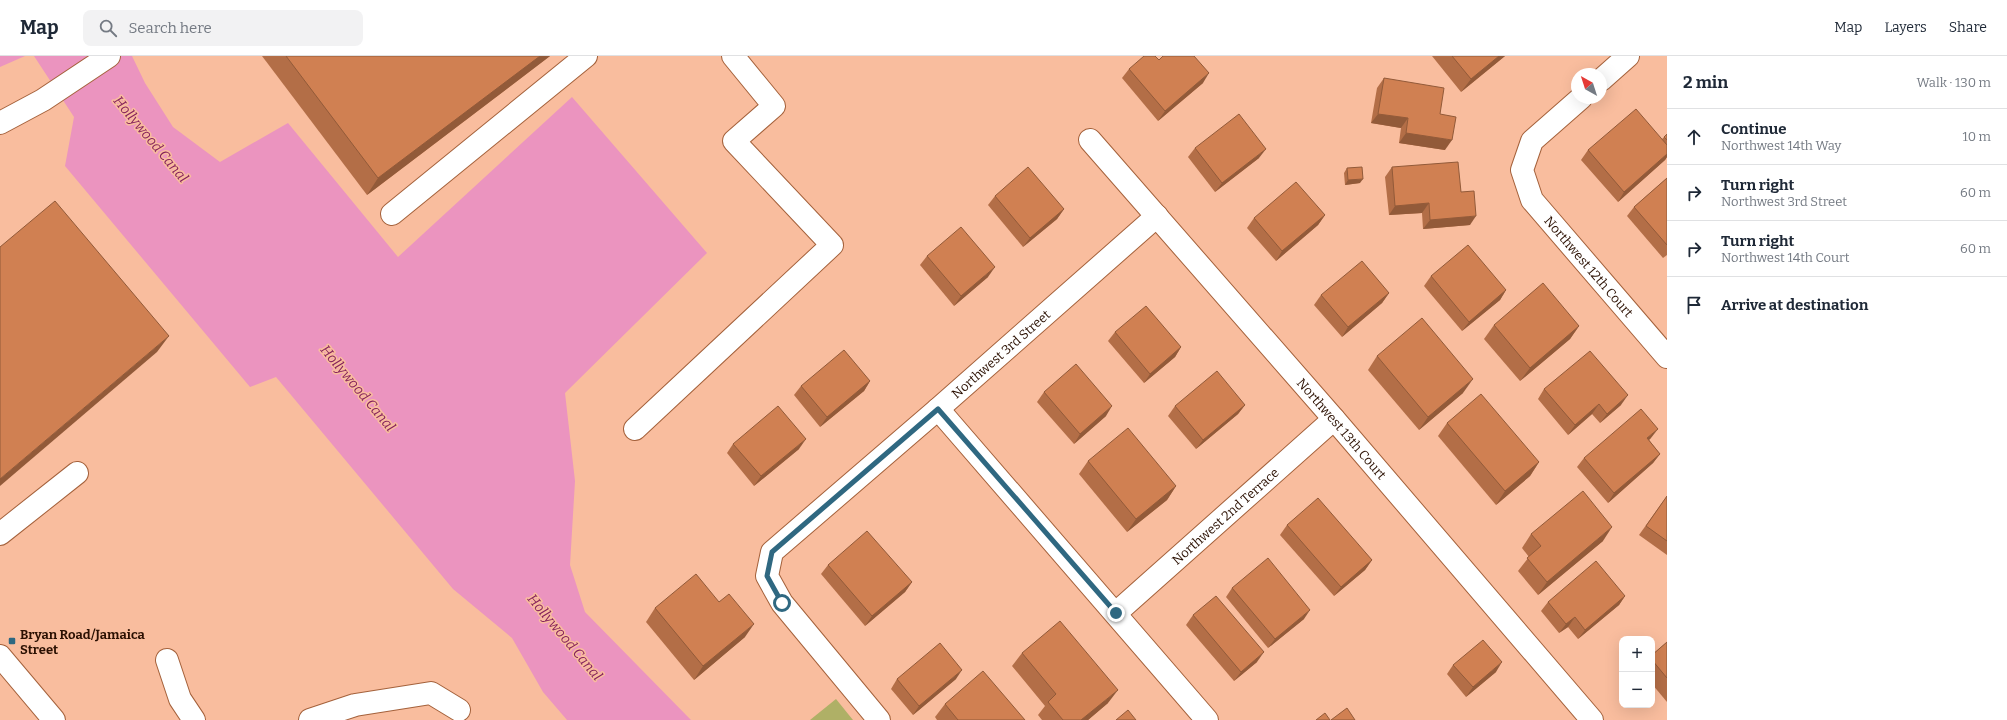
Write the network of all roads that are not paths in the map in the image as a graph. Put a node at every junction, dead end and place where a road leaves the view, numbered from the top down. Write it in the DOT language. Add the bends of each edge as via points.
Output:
graph roads {
  1 [pos="109,56"];
  2 [pos="586,56"];
  3 [pos="733,56"];
  4 [pos="1628,56"];
  5 [pos="1607,75"];
  6 [pos="1574,104"];
  7 [pos="0,123"];
  8 [pos="1090,140"];
  9 [pos="392,214"];
  10 [pos="1157,216"];
  11 [pos="1667,357"];
  12 [pos="938,409"];
  13 [pos="1334,419"];
  14 [pos="635,428"];
  15 [pos="77,474"];
  16 [pos="0,534"];
  17 [pos="1116,613"];
  18 [pos="0,656"];
  19 [pos="168,660"];
  20 [pos="459,710"];
  21 [pos="54,720"];
  22 [pos="194,720"];
  23 [pos="310,720"];
  24 [pos="879,720"];
  25 [pos="1207,720"];
  26 [pos="1592,720"];
  1 -- 7 [label="street" via="43,100"];
  2 -- 9 [label="street"];
  3 -- 14 [label="street" via="774,106 734,141 832,245"];
  4 -- 5 [label="street"];
  6 -- 11 [label="street, Northwest 12th Court" via="1532,141 1522,170 1532,200"];
  8 -- 10 [label="street, Northwest 13th Court"];
  10 -- 12 [label="street, Northwest 3rd Street"];
  10 -- 13 [label="street, Northwest 13th Court"];
  12 -- 17 [label="street"];
  12 -- 24 [label="street, Northwest 3rd Street" via="772,552 767,576 782,603"];
  13 -- 17 [label="street, Northwest 2nd Terrace"];
  13 -- 26 [label="street, Northwest 13th Court"];
  15 -- 16 [label="street"];
  17 -- 25 [label="street"];
  18 -- 21 [label="street"];
  19 -- 22 [label="street" via="180,699"];
  20 -- 23 [label="street" via="431,694 355,705"];
}
